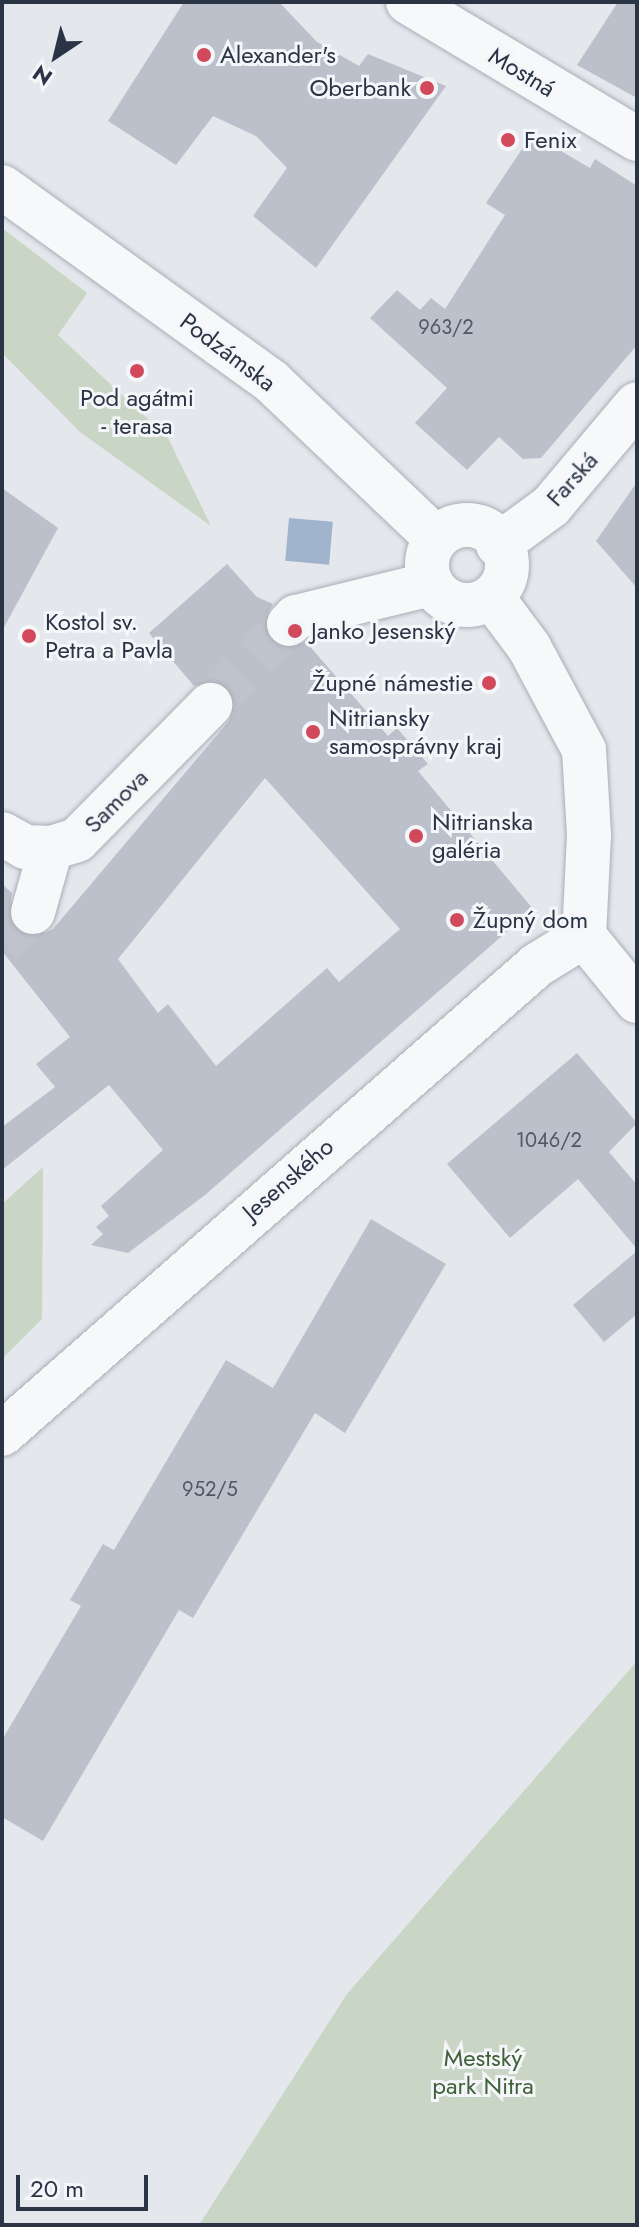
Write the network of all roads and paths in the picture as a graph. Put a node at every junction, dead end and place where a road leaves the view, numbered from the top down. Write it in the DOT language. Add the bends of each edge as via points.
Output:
graph roads {
  1 [pos="408,2"];
  2 [pos="637,139"];
  3 [pos="2,187"];
  4 [pos="637,404"];
  5 [pos="436,538"];
  6 [pos="498,545"];
  7 [pos="430,584"];
  8 [pos="494,600"];
  9 [pos="289,624"];
  10 [pos="210,705"];
  11 [pos="2,834"];
  12 [pos="51,848"];
  13 [pos="33,912"];
  14 [pos="584,936"];
  15 [pos="637,1001"];
  16 [pos="2,1434"];
  1 -- 2 [label="street, Mostná"];
  3 -- 5 [label="street, Podzámska" via="271,381"];
  4 -- 6 [label="street, Farská" via="551,506"];
  5 -- 6 [label="street" via="470,522 487,529"];
  5 -- 7 [label="street" via="427,557"];
  6 -- 8 [label="street" via="508,577"];
  7 -- 8 [label="street" via="451,602 471,606"];
  7 -- 9 [label="street" via="296,617"];
  8 -- 14 [label="street" via="529,647 584,750 589,835"];
  10 -- 12 [label="street, Samova" via="98,823 77,840"];
  11 -- 12 [label="street" via="25,847"];
  12 -- 13 [label="street"];
  14 -- 15 [label="street"];
  14 -- 16 [label="street, Jesenského" via="537,965"];
}
